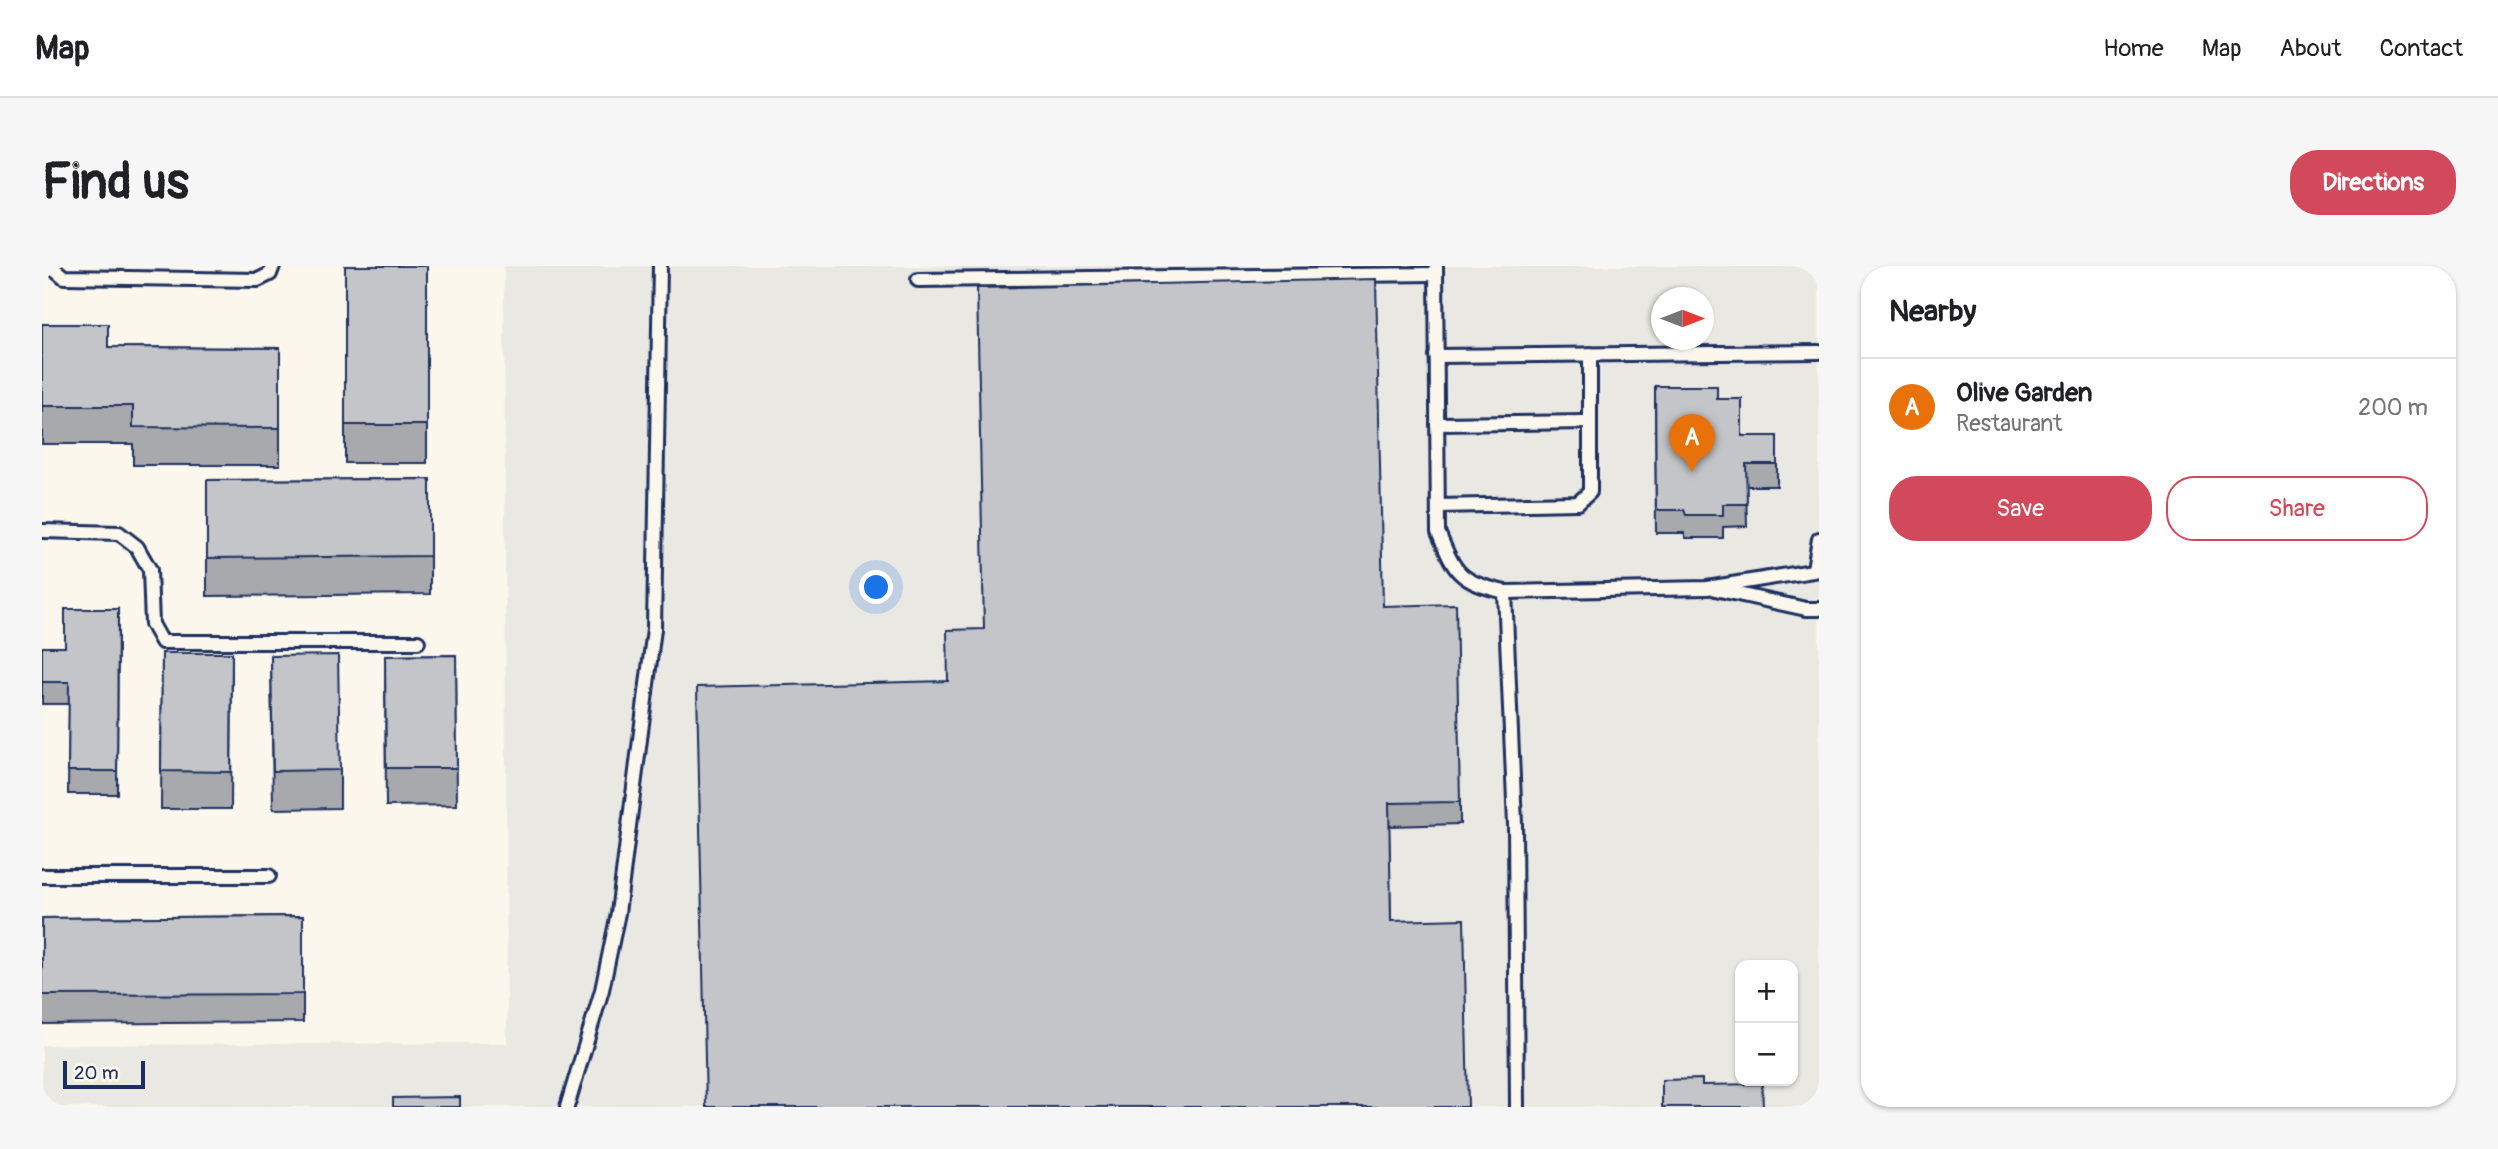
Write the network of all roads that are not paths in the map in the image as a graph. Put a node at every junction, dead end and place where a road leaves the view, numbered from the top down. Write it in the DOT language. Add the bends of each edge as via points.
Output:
graph roads {
  1 [pos="51,266"];
  2 [pos="273,266"];
  3 [pos="660,266"];
  4 [pos="1436,270"];
  5 [pos="918,280"];
  6 [pos="1819,352"];
  7 [pos="1590,354"];
  8 [pos="1436,356"];
  9 [pos="1590,422"];
  10 [pos="1437,424"];
  11 [pos="1438,506"];
  12 [pos="42,531"];
  13 [pos="1819,539"];
  14 [pos="1817,569"];
  15 [pos="1707,588"];
  16 [pos="1505,592"];
  17 [pos="1819,609"];
  18 [pos="418,642"];
  19 [pos="42,876"];
  20 [pos="269,876"];
  21 [pos="567,1107"];
  22 [pos="1517,1107"];
  1 -- 2 [label="lane" via="64,277 258,280 270,274"];
  3 -- 21 [label="lane" via="654,629 618,913 602,990"];
  4 -- 5 [label="lane"];
  4 -- 8 [label="lane"];
  6 -- 7 [label="lane"];
  7 -- 8 [label="lane"];
  7 -- 9 [label="lane"];
  8 -- 10 [label="lane"];
  9 -- 10 [label="lane"];
  9 -- 11 [label="lane" via="1590,492 1578,503"];
  10 -- 11 [label="lane"];
  11 -- 16 [label="lane" via="1438,532 1453,567 1474,584"];
  12 -- 18 [label="lane" via="119,533 137,547 150,570 152,624 162,642"];
  13 -- 14 [label="lane"];
  14 -- 15 [label="lane"];
  15 -- 16 [label="lane"];
  15 -- 17 [label="lane"];
  16 -- 22 [label="lane" via="1515,824"];
  19 -- 20 [label="lane"];
}
